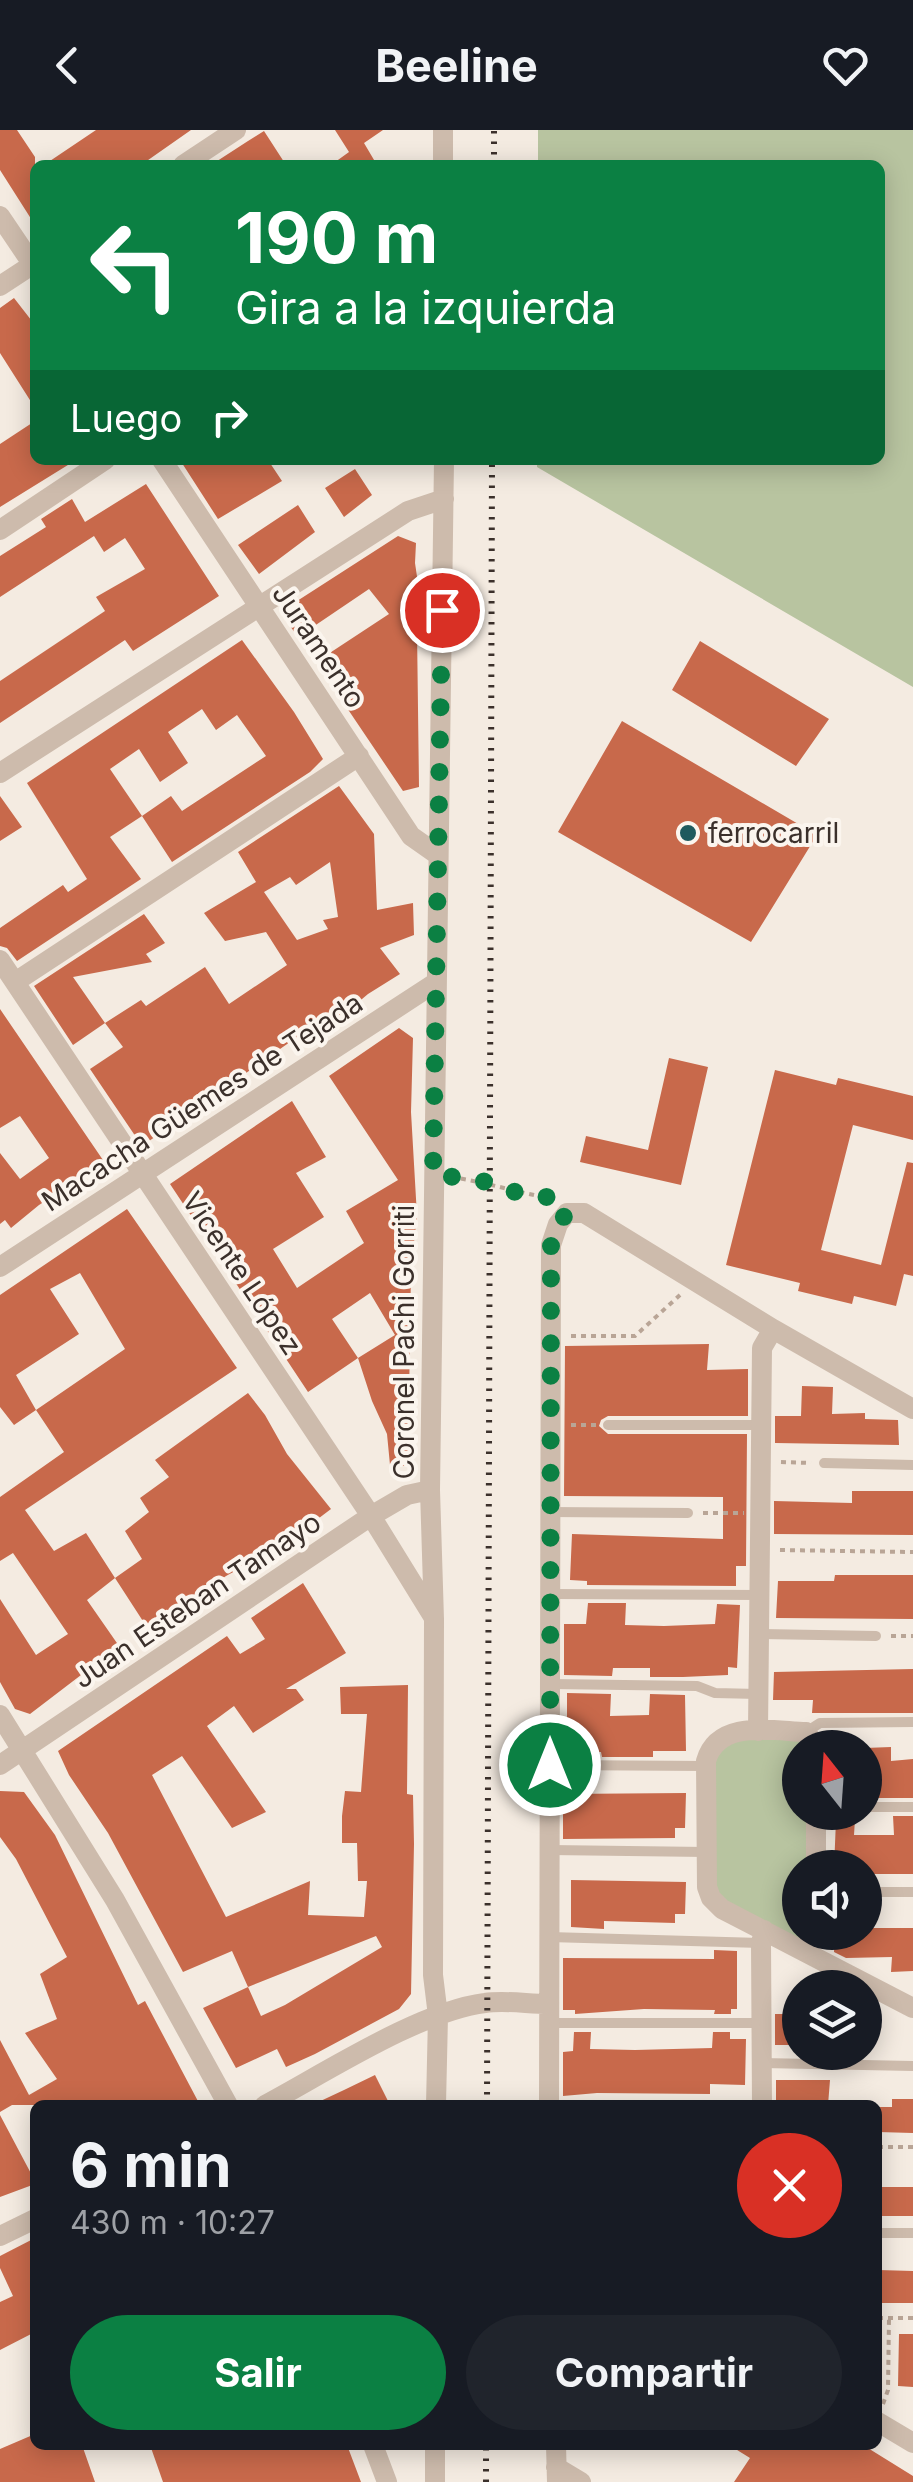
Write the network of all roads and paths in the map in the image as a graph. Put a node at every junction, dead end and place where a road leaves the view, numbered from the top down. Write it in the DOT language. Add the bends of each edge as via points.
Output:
graph roads {
  1 [pos="236,130"];
  2 [pos="443,130"];
  3 [pos="191,160"];
  4 [pos="444,160"];
  5 [pos="0,216"];
  6 [pos="30,259"];
  7 [pos="30,267"];
  8 [pos="0,286"];
  9 [pos="98,465"];
  10 [pos="165,465"];
  11 [pos="444,465"];
  12 [pos="444,499"];
  13 [pos="0,530"];
  14 [pos="259,606"];
  15 [pos="359,756"];
  16 [pos="0,772"];
  17 [pos="438,855"];
  18 [pos="0,960"];
  19 [pos="15,982"];
  20 [pos="435,983"];
  21 [pos="141,1172"];
  22 [pos="433,1174"];
  23 [pos="567,1213"];
  24 [pos="0,1267"];
  25 [pos="694,1281"];
  26 [pos="773,1328"];
  27 [pos="551,1336"];
  28 [pos="913,1409"];
  29 [pos="608,1424"];
  30 [pos="551,1425"];
  31 [pos="761,1425"];
  32 [pos="761,1462"];
  33 [pos="824,1463"];
  34 [pos="913,1465"];
  35 [pos="430,1490"];
  36 [pos="550,1512"];
  37 [pos="688,1513"];
  38 [pos="761,1514"];
  39 [pos="370,1516"];
  40 [pos="761,1550"];
  41 [pos="913,1552"];
  42 [pos="551,1594"];
  43 [pos="761,1595"];
  44 [pos="434,1619"];
  45 [pos="760,1634"];
  46 [pos="876,1636"];
  47 [pos="913,1636"];
  48 [pos="550,1684"];
  49 [pos="758,1694"];
  50 [pos="0,1714"];
  51 [pos="913,1722"];
  52 [pos="758,1730"];
  53 [pos="819,1730"];
  54 [pos="782,1734"];
  55 [pos="23,1750"];
  56 [pos="550,1765"];
  57 [pos="0,1766"];
  58 [pos="706,1766"];
  59 [pos="882,1807"];
  60 [pos="913,1807"];
  61 [pos="550,1850"];
  62 [pos="706,1852"];
  63 [pos="882,1892"];
  64 [pos="913,1892"];
  65 [pos="762,1936"];
  66 [pos="548,1937"];
  67 [pos="816,1950"];
  68 [pos="816,1957"];
  69 [pos="913,2008"];
  70 [pos="548,2014"];
  71 [pos="438,2016"];
  72 [pos="762,2022"];
  73 [pos="762,2063"];
  74 [pos="913,2066"];
  75 [pos="225,2100"];
  76 [pos="274,2100"];
  77 [pos="436,2100"];
  78 [pos="548,2100"];
  79 [pos="762,2100"];
  80 [pos="882,2147"];
  81 [pos="913,2147"];
  82 [pos="30,2221"];
  83 [pos="882,2233"];
  84 [pos="913,2233"];
  85 [pos="0,2236"];
  86 [pos="882,2318"];
  87 [pos="888,2318"];
  88 [pos="913,2318"];
  89 [pos="882,2408"];
  90 [pos="882,2423"];
  91 [pos="913,2443"];
  92 [pos="375,2450"];
  93 [pos="435,2450"];
  94 [pos="556,2475"];
  95 [pos="387,2482"];
  96 [pos="435,2482"];
  97 [pos="581,2482"];
  1 -- 3 [label="street"];
  2 -- 4 [label="street"];
  5 -- 6 [label="street"];
  7 -- 8 [label="street"];
  9 -- 13 [label="street"];
  10 -- 14 [label="street, Juramento"];
  11 -- 12 [label="street, Coronel Pachi Gorriti"];
  12 -- 14 [label="street" via="408,512"];
  12 -- 17 [label="street, Coronel Pachi Gorriti"];
  14 -- 15 [label="street, Juramento"];
  14 -- 16 [label="street"];
  15 -- 17 [label="street, Juramento" via="411,836"];
  15 -- 19 [label="street"];
  17 -- 20 [label="street, Coronel Pachi Gorriti"];
  18 -- 19 [label="street, Vicente López"];
  19 -- 21 [label="street, Vicente López"];
  20 -- 21 [label="street, Macacha Güemes de Tejada"];
  20 -- 22 [label="street, Coronel Pachi Gorriti"];
  21 -- 24 [label="street, Macacha Güemes de Tejada"];
  21 -- 39 [label="street, Vicente López"];
  22 -- 23 [label="path" via="554,1198"];
  22 -- 35 [label="street, Coronel Pachi Gorriti"];
  23 -- 25 [label="street" via="584,1213"];
  23 -- 27 [label="street" via="551,1245"];
  25 -- 26 [label="street"];
  25 -- 27 [label="path" via="635,1336"];
  26 -- 28 [label="street"];
  26 -- 31 [label="street" via="762,1348"];
  27 -- 30 [label="street"];
  29 -- 30 [label="path"];
  29 -- 31 [label="lane"];
  30 -- 36 [label="street"];
  31 -- 32 [label="street"];
  32 -- 33 [label="path"];
  32 -- 38 [label="street"];
  33 -- 34 [label="lane"];
  35 -- 39 [label="street, Juan Esteban Tamayo"];
  35 -- 44 [label="street, Coronel Pachi Gorriti"];
  36 -- 37 [label="lane"];
  36 -- 42 [label="street"];
  37 -- 38 [label="path"];
  38 -- 40 [label="street"];
  39 -- 44 [label="street, Vicente López"];
  39 -- 55 [label="street, Juan Esteban Tamayo"];
  40 -- 41 [label="path"];
  40 -- 43 [label="street"];
  42 -- 43 [label="lane"];
  42 -- 48 [label="street"];
  43 -- 45 [label="street"];
  44 -- 71 [label="street, Coronel Pachi Gorriti"];
  45 -- 46 [label="lane"];
  45 -- 49 [label="street"];
  46 -- 47 [label="path"];
  48 -- 49 [label="lane" via="697,1686"];
  48 -- 56 [label="street"];
  49 -- 52 [label="street"];
  50 -- 55 [label="street"];
  51 -- 53 [label="lane" via="824,1722"];
  52 -- 54 [label="street"];
  52 -- 58 [label="street" via="724,1736 709,1751"];
  55 -- 57 [label="street, Juan Esteban Tamayo"];
  55 -- 75 [label="street"];
  56 -- 58 [label="lane"];
  56 -- 61 [label="street"];
  58 -- 62 [label="street"];
  59 -- 60 [label="lane"];
  61 -- 62 [label="lane"];
  61 -- 66 [label="street"];
  62 -- 65 [label="street" via="711,1898"];
  63 -- 64 [label="lane"];
  65 -- 66 [label="lane"];
  65 -- 68 [label="street"];
  65 -- 72 [label="street"];
  66 -- 70 [label="street"];
  67 -- 68 [label="street"];
  68 -- 69 [label="street"];
  70 -- 71 [label="street" via="487,2002"];
  70 -- 72 [label="lane"];
  70 -- 78 [label="street"];
  71 -- 76 [label="street"];
  71 -- 77 [label="street, Coronel Pachi Gorriti"];
  72 -- 73 [label="street"];
  73 -- 74 [label="lane"];
  73 -- 79 [label="street"];
  80 -- 81 [label="path"];
  82 -- 85 [label="street"];
  83 -- 84 [label="lane"];
  86 -- 87 [label="path"];
  87 -- 88 [label="path"];
  87 -- 89 [label="path"];
  90 -- 91 [label="street"];
  92 -- 95 [label="street"];
  93 -- 96 [label="street"];
  94 -- 97 [label="street"];
}
